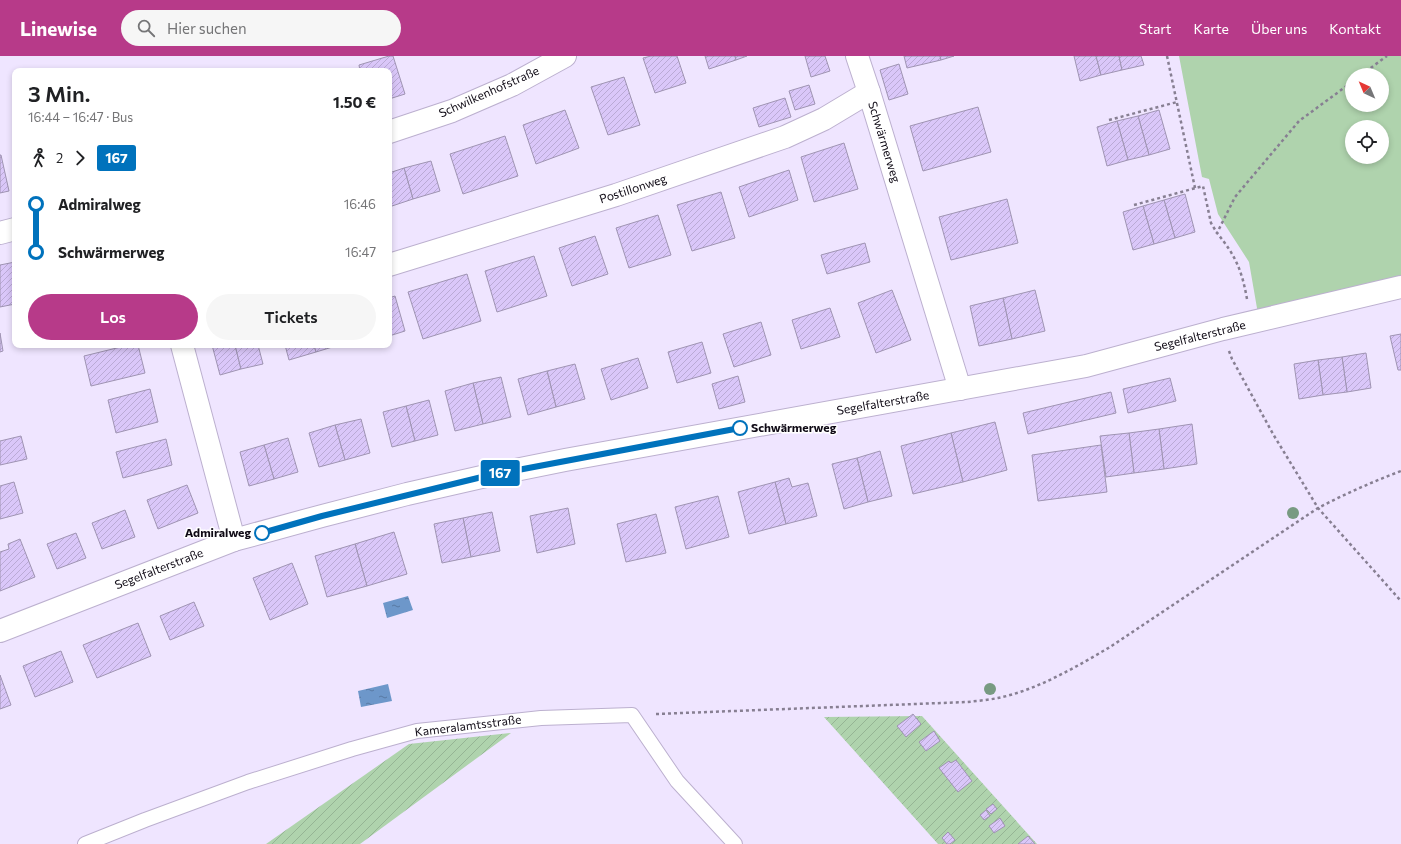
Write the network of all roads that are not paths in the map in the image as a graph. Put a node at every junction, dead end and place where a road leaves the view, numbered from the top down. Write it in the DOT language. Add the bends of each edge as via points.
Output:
graph roads {
  1 [pos="565,56"];
  2 [pos="856,56"];
  3 [pos="869,92"];
  4 [pos="392,131"];
  5 [pos="12,230"];
  6 [pos="0,232"];
  7 [pos="392,264"];
  8 [pos="1401,287"];
  9 [pos="183,348"];
  10 [pos="960,389"];
  11 [pos="234,540"];
  12 [pos="0,632"];
  13 [pos="86,844"];
  14 [pos="735,844"];
  1 -- 4 [label="street, Schwilkenhofstraße" via="512,85 452,111"];
  2 -- 3 [label="street, Schwärmerweg"];
  3 -- 7 [label="street, Postillonweg" via="824,119 785,137 616,195"];
  3 -- 10 [label="street, Schwärmerweg"];
  5 -- 6 [label="street"];
  8 -- 10 [label="street, Segelfalterstraße" via="1086,366"];
  9 -- 11 [label="street"];
  10 -- 11 [label="street, Segelfalterstraße" via="486,476"];
  11 -- 12 [label="street, Segelfalterstraße"];
  13 -- 14 [label="lane, Kameralamtsstraße" via="248,782 417,731 541,718 632,715 677,781"];
}
